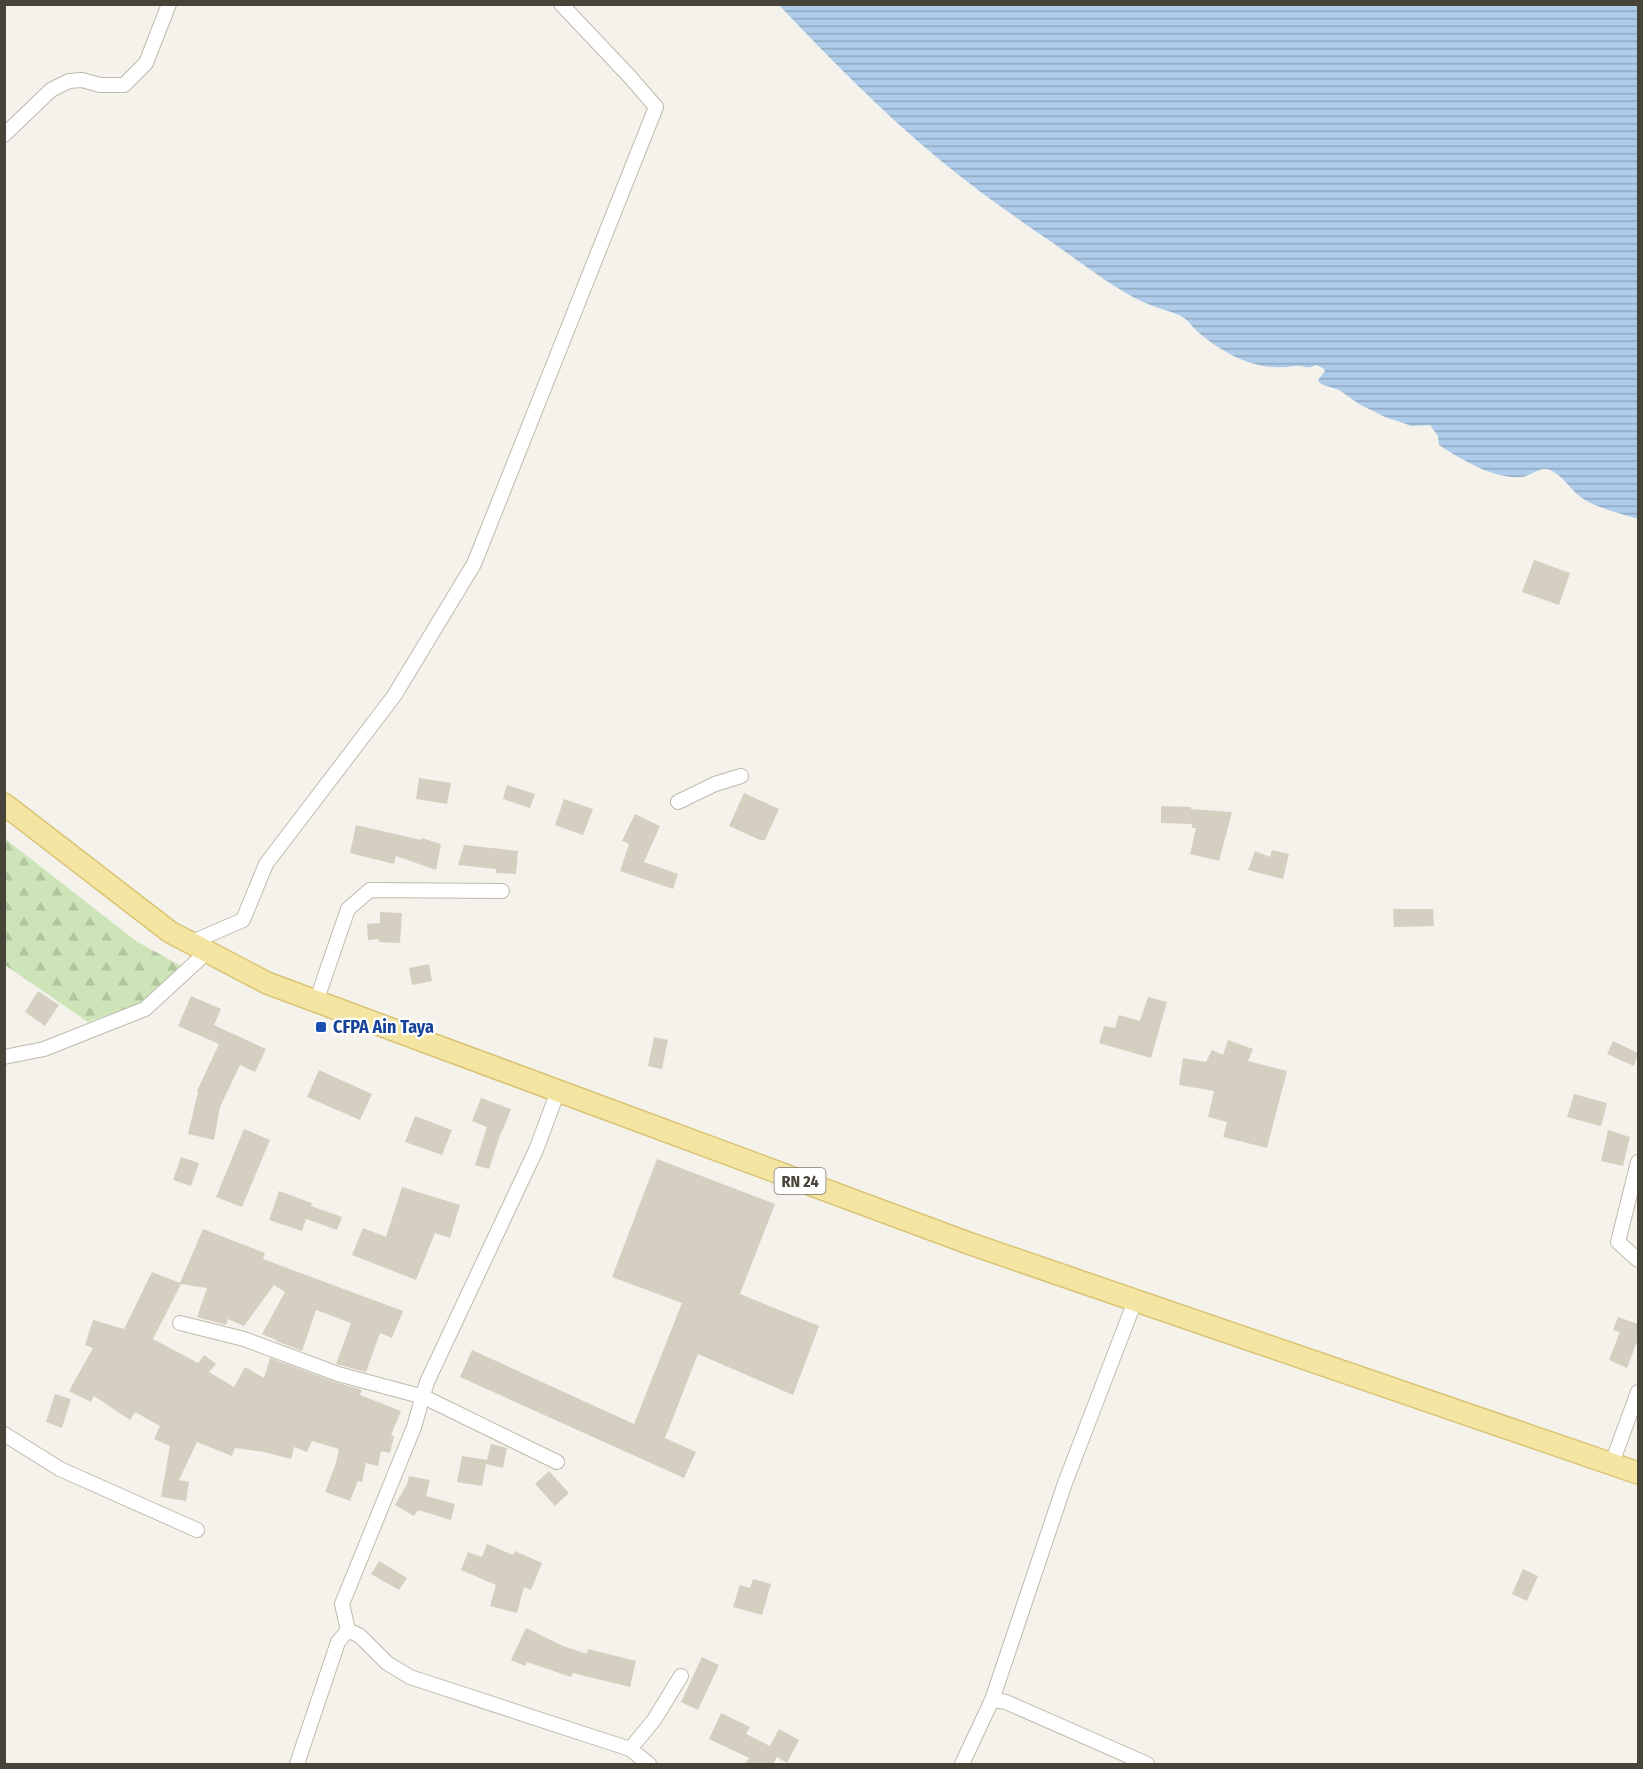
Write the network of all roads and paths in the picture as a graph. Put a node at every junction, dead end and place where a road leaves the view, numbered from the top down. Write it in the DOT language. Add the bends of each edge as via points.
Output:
graph roads {
  1 [pos="169,4"];
  2 [pos="561,4"];
  3 [pos="4,135"];
  4 [pos="741,776"];
  5 [pos="678,802"];
  6 [pos="4,804"];
  7 [pos="502,891"];
  8 [pos="198,947"];
  9 [pos="316,1002"];
  10 [pos="4,1057"];
  11 [pos="558,1091"];
  12 [pos="1638,1162"];
  13 [pos="1638,1260"];
  14 [pos="1135,1300"];
  15 [pos="180,1323"];
  16 [pos="1638,1392"];
  17 [pos="424,1397"];
  18 [pos="4,1434"];
  19 [pos="557,1462"];
  20 [pos="1612,1463"];
  21 [pos="1638,1473"];
  22 [pos="197,1530"];
  23 [pos="348,1630"];
  24 [pos="681,1676"];
  25 [pos="992,1700"];
  26 [pos="630,1749"];
  27 [pos="297,1764"];
  28 [pos="649,1764"];
  29 [pos="962,1764"];
  30 [pos="1147,1764"];
  1 -- 3 [label="street" via="146,63 124,85 69,81 51,90"];
  2 -- 8 [label="street" via="656,108 474,564 394,696 266,864 243,920"];
  4 -- 5 [label="street"];
  6 -- 8 [label="main road, RN 24" via="170,932"];
  7 -- 9 [label="street" via="370,891 348,909"];
  8 -- 9 [label="main road, RN 24" via="267,983"];
  8 -- 10 [label="street" via="145,1009 44,1049"];
  9 -- 11 [label="main road, RN 24"];
  11 -- 14 [label="main road, RN 24" via="971,1244"];
  11 -- 17 [label="street" via="536,1150 427,1382"];
  12 -- 13 [label="street" via="1618,1242"];
  14 -- 20 [label="main road, RN 24"];
  14 -- 25 [label="street" via="1065,1483"];
  15 -- 17 [label="street" via="244,1339 338,1374"];
  16 -- 20 [label="street"];
  17 -- 19 [label="street"];
  17 -- 23 [label="street" via="342,1604"];
  18 -- 22 [label="street" via="60,1469"];
  20 -- 21 [label="main road, RN 24"];
  23 -- 26 [label="street" via="410,1677"];
  23 -- 27 [label="street" via="338,1642"];
  24 -- 26 [label="street" via="654,1720"];
  25 -- 29 [label="street"];
  25 -- 30 [label="street" via="1006,1702"];
  26 -- 28 [label="street"];
}
